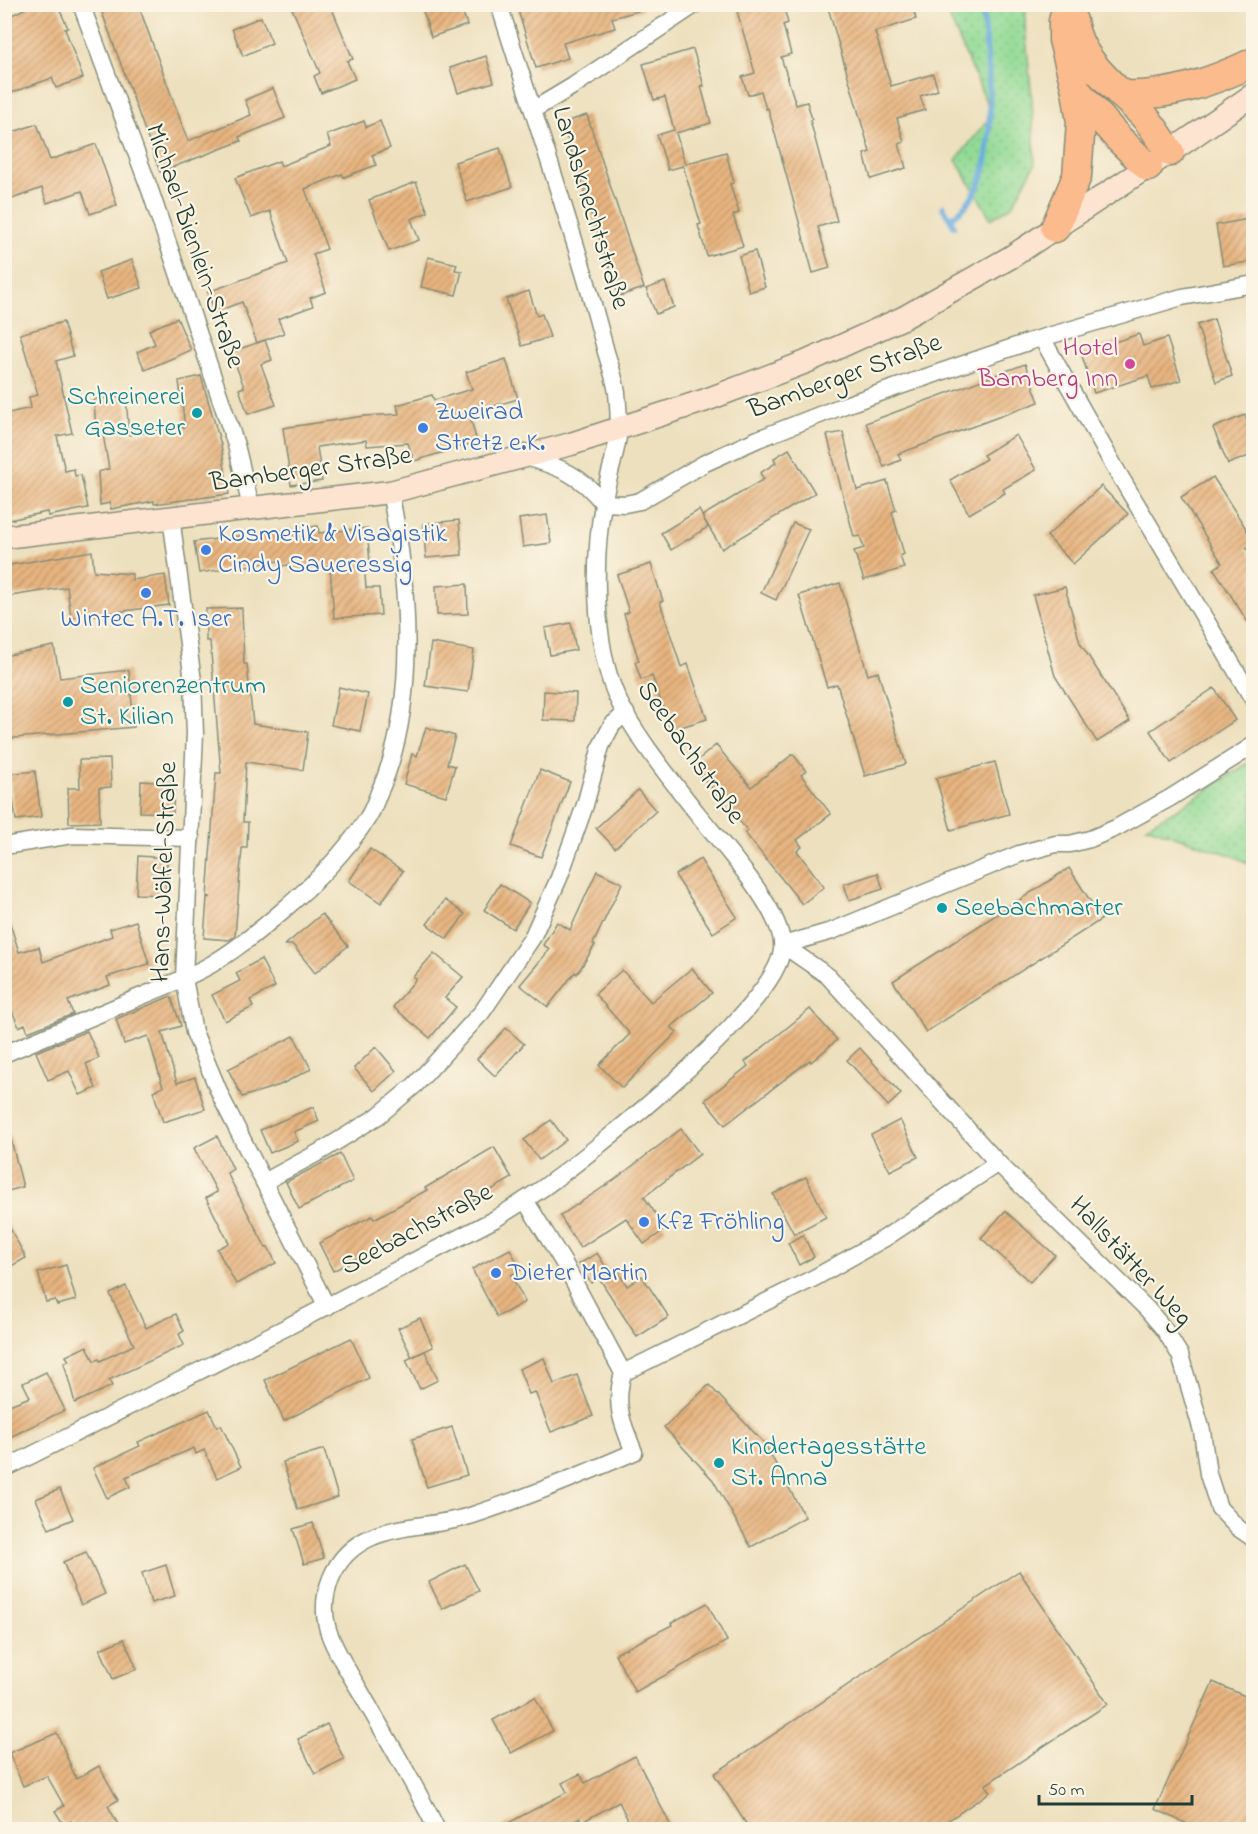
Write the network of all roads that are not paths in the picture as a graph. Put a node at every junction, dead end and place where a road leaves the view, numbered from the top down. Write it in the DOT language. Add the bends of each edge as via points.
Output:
graph roads {
  1 [pos="81,4"];
  2 [pos="499,4"];
  3 [pos="696,4"];
  4 [pos="1069,4"];
  5 [pos="1254,63"];
  6 [pos="1076,90"];
  7 [pos="1254,94"];
  8 [pos="1122,95"];
  9 [pos="533,110"];
  10 [pos="1159,160"];
  11 [pos="1055,228"];
  12 [pos="1254,284"];
  13 [pos="1042,338"];
  14 [pos="619,430"];
  15 [pos="526,457"];
  16 [pos="390,492"];
  17 [pos="603,503"];
  18 [pos="251,507"];
  19 [pos="171,517"];
  20 [pos="4,537"];
  21 [pos="1254,701"];
  22 [pos="626,713"];
  23 [pos="1254,745"];
  24 [pos="191,838"];
  25 [pos="4,846"];
  26 [pos="783,945"];
  27 [pos="184,978"];
  28 [pos="4,1054"];
  29 [pos="998,1162"];
  30 [pos="264,1182"];
  31 [pos="525,1200"];
  32 [pos="327,1307"];
  33 [pos="623,1373"];
  34 [pos="4,1469"];
  35 [pos="1254,1539"];
  36 [pos="437,1830"];
  1 -- 18 [label="street, Michael-Bienlein-Straße" via="236,445"];
  2 -- 9 [label="street, Landsknechtstraße"];
  3 -- 9 [label="street"];
  4 -- 6 [label="highway" via="1063,21 1063,40"];
  4 -- 8 [label="highway" via="1082,50"];
  5 -- 8 [label="highway" via="1172,92"];
  6 -- 10 [label="highway" via="1118,138"];
  6 -- 11 [label="highway" via="1081,122 1077,176"];
  7 -- 10 [label="main road, Bamberger Straße"];
  8 -- 10 [label="highway" via="1145,116"];
  9 -- 14 [label="street, Landsknechtstraße" via="614,378"];
  10 -- 11 [label="main road, Bamberger Straße"];
  11 -- 14 [label="main road, Bamberger Straße" via="903,318 806,362"];
  12 -- 13 [label="street, Bamberger Straße" via="1182,297"];
  13 -- 17 [label="street, Bamberger Straße" via="786,428 705,463 640,501"];
  13 -- 21 [label="street"];
  14 -- 15 [label="main road, Bamberger Straße"];
  14 -- 17 [label="street, Seebachstraße"];
  15 -- 16 [label="main road, Bamberger Straße"];
  15 -- 17 [label="street" via="576,476"];
  16 -- 18 [label="main road, Bamberger Straße"];
  16 -- 27 [label="street" via="406,642 401,723 388,774 368,818 306,892 249,939"];
  17 -- 22 [label="street, Seebachstraße" via="596,585 609,671"];
  18 -- 19 [label="main road, Bamberger Straße"];
  19 -- 20 [label="main road, Bamberger Straße"];
  19 -- 24 [label="street, Hans-Wölfel-Straße" via="194,698"];
  22 -- 26 [label="street, Seebachstraße" via="757,889 775,918"];
  22 -- 30 [label="street" via="612,725 601,746 585,806 532,938 482,1012 415,1085 378,1116"];
  23 -- 26 [label="street" via="1116,828 1090,839 1056,843 1019,854 832,931"];
  24 -- 25 [label="street" via="72,835"];
  24 -- 27 [label="street, Hans-Wölfel-Straße"];
  26 -- 29 [label="street" via="828,976"];
  26 -- 31 [label="street, Seebachstraße" via="778,966 746,1012 606,1139"];
  27 -- 28 [label="street"];
  27 -- 30 [label="street, Hans-Wölfel-Straße" via="194,1032"];
  29 -- 33 [label="street" via="875,1244"];
  29 -- 35 [label="street, Hallstätter Weg" via="1164,1329 1180,1355 1219,1508"];
  30 -- 32 [label="street, Hans-Wölfel-Straße"];
  31 -- 32 [label="street, Seebachstraße"];
  31 -- 33 [label="street" via="565,1264"];
  32 -- 34 [label="street, Seebachstraße"];
  33 -- 36 [label="street" via="618,1391 620,1419 634,1452 471,1516 387,1530 362,1542 334,1571 327,1589 327,1627"];
}
